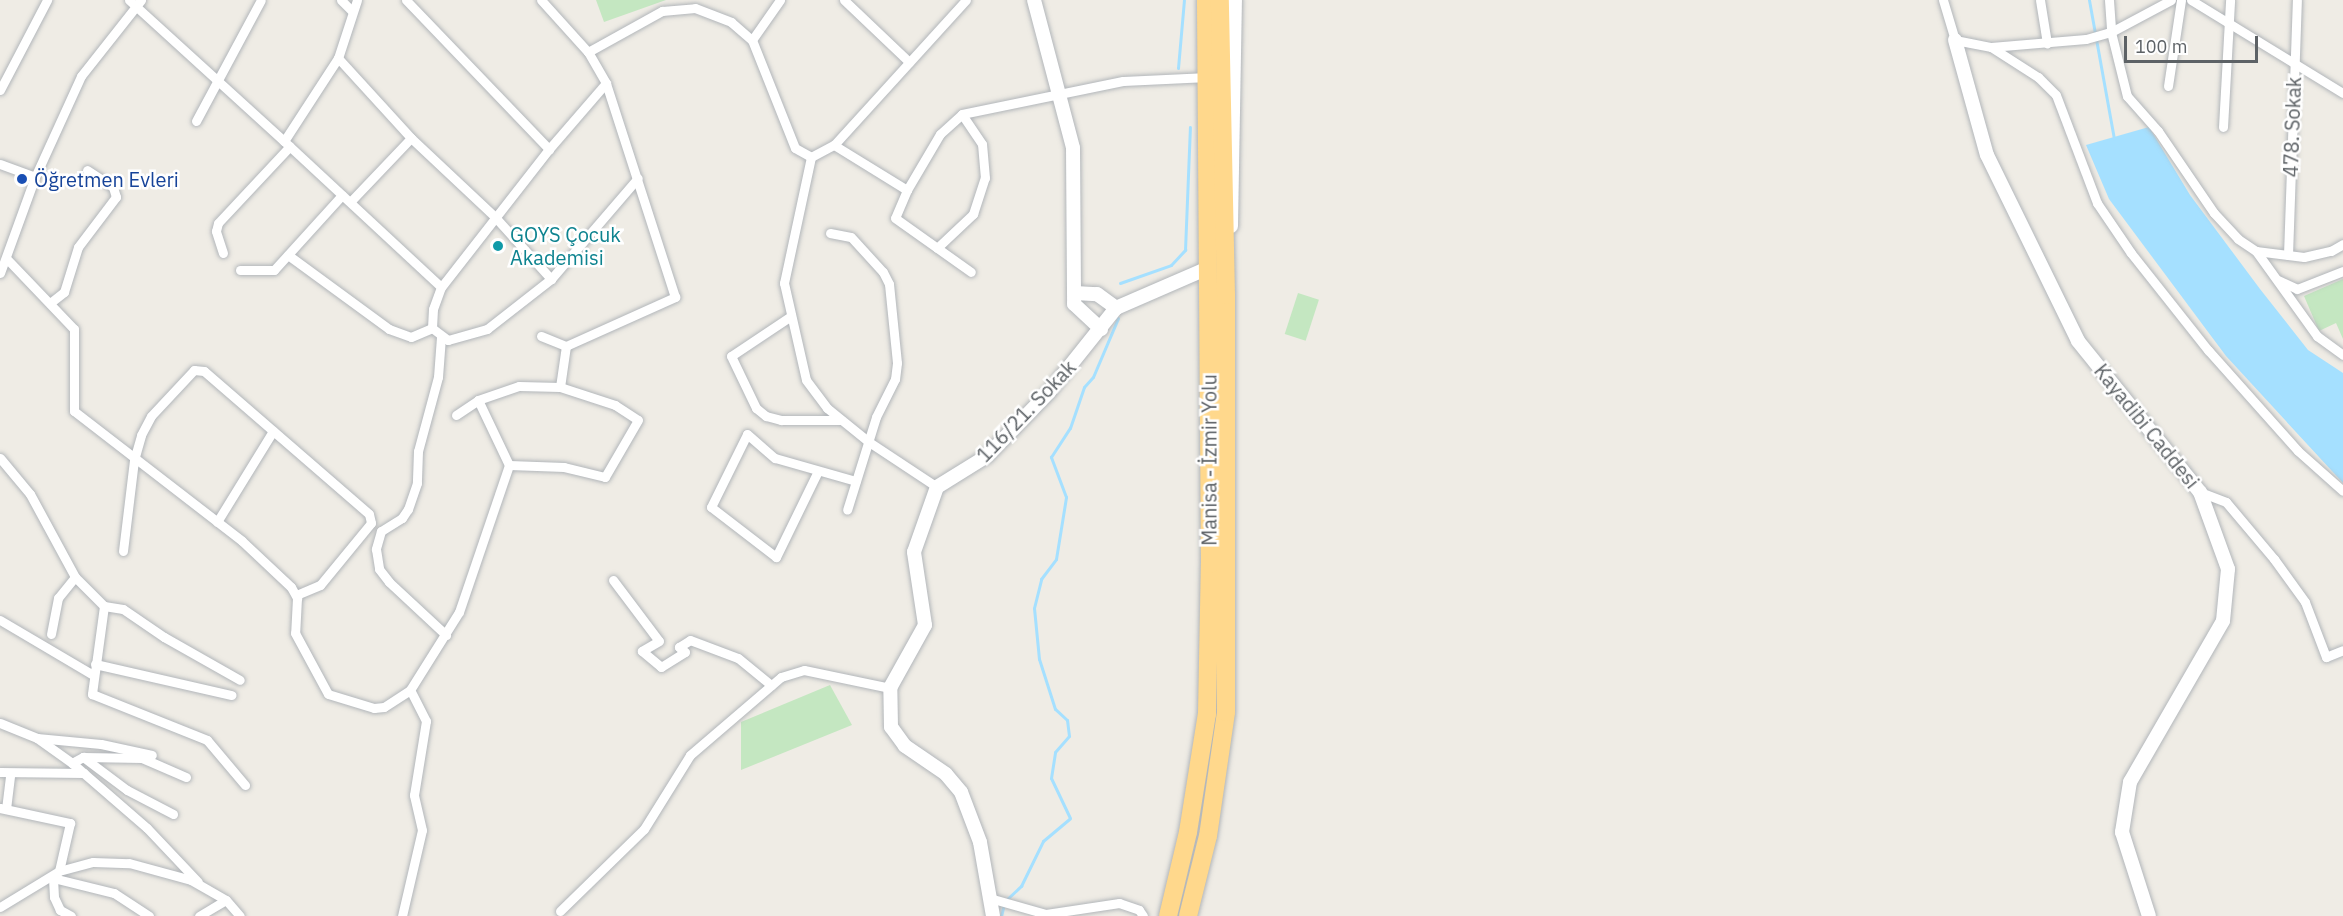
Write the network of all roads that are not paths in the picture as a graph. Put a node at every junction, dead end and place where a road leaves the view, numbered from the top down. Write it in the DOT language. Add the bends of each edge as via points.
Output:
graph roads {
  1 [pos="47,0"];
  2 [pos="129,0"];
  3 [pos="261,0"];
  4 [pos="341,0"];
  5 [pos="357,0"];
  6 [pos="406,0"];
  7 [pos="541,0"];
  8 [pos="780,0"];
  9 [pos="966,0"];
  10 [pos="1034,0"];
  11 [pos="1197,0"];
  12 [pos="1206,0"];
  13 [pos="1220,0"];
  14 [pos="1235,0"];
  15 [pos="1943,0"];
  16 [pos="2040,0"];
  17 [pos="2109,0"];
  18 [pos="2171,0"];
  19 [pos="2181,0"];
  20 [pos="2191,0"];
  21 [pos="2230,0"];
  22 [pos="2297,0"];
  23 [pos="850,2"];
  24 [pos="140,3"];
  25 [pos="352,11"];
  26 [pos="2229,22"];
  27 [pos="2111,32"];
  28 [pos="752,40"];
  29 [pos="1955,40"];
  30 [pos="2047,43"];
  31 [pos="1991,46"];
  32 [pos="588,52"];
  33 [pos="338,58"];
  34 [pos="909,62"];
  35 [pos="2293,62"];
  36 [pos="1208,74"];
  37 [pos="219,79"];
  38 [pos="606,83"];
  39 [pos="2168,86"];
  40 [pos="0,90"];
  41 [pos="2343,93"];
  42 [pos="1058,95"];
  43 [pos="962,114"];
  44 [pos="196,121"];
  45 [pos="2223,127"];
  46 [pos="411,138"];
  47 [pos="287,144"];
  48 [pos="834,145"];
  49 [pos="549,148"];
  50 [pos="811,157"];
  51 [pos="0,164"];
  52 [pos="87,170"];
  53 [pos="35,177"];
  54 [pos="638,178"];
  55 [pos="907,190"];
  56 [pos="342,195"];
  57 [pos="351,201"];
  58 [pos="495,217"];
  59 [pos="830,233"];
  60 [pos="2343,244"];
  61 [pos="937,248"];
  62 [pos="2256,251"];
  63 [pos="223,253"];
  64 [pos="288,255"];
  65 [pos="2288,255"];
  66 [pos="7,259"];
  67 [pos="1217,269"];
  68 [pos="240,270"];
  69 [pos="2343,271"];
  70 [pos="971,272"];
  71 [pos="0,273"];
  72 [pos="551,279"];
  73 [pos="2277,280"];
  74 [pos="441,287"];
  75 [pos="1075,293"];
  76 [pos="50,303"];
  77 [pos="1116,309"];
  78 [pos="791,316"];
  79 [pos="432,328"];
  80 [pos="1101,329"];
  81 [pos="541,336"];
  82 [pos="441,337"];
  83 [pos="566,346"];
  84 [pos="2343,355"];
  85 [pos="560,387"];
  86 [pos="478,400"];
  87 [pos="456,415"];
  88 [pos="841,420"];
  89 [pos="273,430"];
  90 [pos="869,442"];
  91 [pos="0,458"];
  92 [pos="134,460"];
  93 [pos="509,465"];
  94 [pos="818,471"];
  95 [pos="856,481"];
  96 [pos="938,487"];
  97 [pos="2343,491"];
  98 [pos="2200,492"];
  99 [pos="847,510"];
  100 [pos="217,522"];
  101 [pos="123,551"];
  102 [pos="75,578"];
  103 [pos="613,580"];
  104 [pos="296,595"];
  105 [pos="104,606"];
  106 [pos="0,620"];
  107 [pos="51,634"];
  108 [pos="446,635"];
  109 [pos="2343,650"];
  110 [pos="94,664"];
  111 [pos="93,675"];
  112 [pos="240,680"];
  113 [pos="771,685"];
  114 [pos="890,688"];
  115 [pos="410,690"];
  116 [pos="232,695"];
  117 [pos="0,723"];
  118 [pos="37,738"];
  119 [pos="152,755"];
  120 [pos="83,757"];
  121 [pos="72,762"];
  122 [pos="0,772"];
  123 [pos="84,772"];
  124 [pos="10,774"];
  125 [pos="186,777"];
  126 [pos="245,785"];
  127 [pos="3,808"];
  128 [pos="173,814"];
  129 [pos="56,874"];
  130 [pos="202,886"];
  131 [pos="993,899"];
  132 [pos="226,900"];
  133 [pos="0,907"];
  134 [pos="560,911"];
  135 [pos="1044,915"];
  136 [pos="71,916"];
  137 [pos="149,916"];
  138 [pos="199,916"];
  139 [pos="240,916"];
  140 [pos="402,916"];
  141 [pos="993,916"];
  142 [pos="1143,916"];
  143 [pos="1168,916"];
  144 [pos="1188,916"];
  145 [pos="2149,916"];
  1 -- 40 [label="street"];
  2 -- 24 [label="street"];
  3 -- 37 [label="street"];
  4 -- 25 [label="street"];
  5 -- 25 [label="street"];
  6 -- 49 [label="street"];
  7 -- 32 [label="street"];
  8 -- 28 [label="street"];
  9 -- 34 [label="street"];
  10 -- 42 [label="street"];
  11 -- 36 [label="street"];
  12 -- 36 [label="highway, Manisa - İzmir Yolu"];
  13 -- 67 [label="highway, Manisa - İzmir Yolu"];
  14 -- 67 [label="street" via="1233,206"];
  15 -- 29 [label="street"];
  16 -- 30 [label="street"];
  17 -- 27 [label="street"];
  18 -- 27 [label="street"];
  19 -- 39 [label="street"];
  20 -- 26 [label="street"];
  21 -- 26 [label="street"];
  22 -- 35 [label="street, 478. Sokak"];
  23 -- 34 [label="street"];
  24 -- 37 [label="street"];
  24 -- 53 [label="street" via="81,76"];
  25 -- 33 [label="street"];
  26 -- 35 [label="street"];
  26 -- 45 [label="street"];
  27 -- 30 [label="street"];
  27 -- 62 [label="street" via="2127,96 2157,131 2214,213"];
  28 -- 32 [label="street" via="731,22 695,8 660,12"];
  28 -- 50 [label="street" via="792,142 800,154"];
  29 -- 31 [label="street"];
  29 -- 98 [label="street, Kayadibi Caddesi" via="1987,155 2078,340"];
  30 -- 31 [label="street"];
  31 -- 97 [label="street" via="2056,94 2097,203 2131,253 2208,350 2298,451"];
  32 -- 38 [label="street"];
  33 -- 46 [label="street"];
  33 -- 47 [label="street"];
  34 -- 48 [label="street"];
  35 -- 41 [label="street"];
  35 -- 65 [label="street, 478. Sokak"];
  36 -- 42 [label="street" via="1123,81"];
  36 -- 67 [label="highway, Manisa - İzmir Yolu"];
  37 -- 44 [label="street"];
  37 -- 47 [label="street"];
  38 -- 49 [label="street"];
  38 -- 54 [label="street"];
  42 -- 43 [label="street"];
  42 -- 75 [label="street" via="1073,148"];
  43 -- 55 [label="street" via="940,134"];
  43 -- 61 [label="street" via="982,144 985,178 973,214"];
  46 -- 57 [label="street"];
  46 -- 58 [label="street"];
  47 -- 56 [label="street"];
  47 -- 63 [label="street" via="218,223 216,231"];
  48 -- 50 [label="street"];
  48 -- 55 [label="street"];
  49 -- 58 [label="street"];
  50 -- 78 [label="street" via="784,283"];
  51 -- 53 [label="street"];
  52 -- 76 [label="street" via="112,187 116,197 78,246 64,292"];
  53 -- 66 [label="street"];
  54 -- 72 [label="street"];
  54 -- 83 [label="street" via="675,297"];
  55 -- 61 [label="street" via="895,218"];
  56 -- 57 [label="street"];
  56 -- 64 [label="street"];
  57 -- 74 [label="street"];
  58 -- 72 [label="street"];
  58 -- 74 [label="street"];
  59 -- 90 [label="street" via="851,237 889,284 897,363"];
  60 -- 65 [label="street" via="2331,251"];
  61 -- 70 [label="street"];
  62 -- 65 [label="street"];
  62 -- 73 [label="street"];
  64 -- 68 [label="street" via="274,270"];
  64 -- 79 [label="street" via="389,329 411,337"];
  66 -- 71 [label="street"];
  66 -- 76 [label="street"];
  67 -- 77 [label="street, 116/21. Sokak"];
  67 -- 143 [label="highway, Manisa - İzmir Yolu" via="1206,714 1196,788"];
  67 -- 144 [label="highway, Manisa - İzmir Yolu" via="1226,712 1208,836"];
  69 -- 73 [label="street" via="2297,289"];
  72 -- 82 [label="street" via="487,328 448,340"];
  73 -- 84 [label="street" via="2317,336"];
  74 -- 79 [label="street" via="433,309"];
  75 -- 77 [label="street" via="1097,294"];
  75 -- 80 [label="street" via="1074,304"];
  76 -- 92 [label="street" via="74,329 74,411"];
  77 -- 80 [label="street, 116/21. Sokak"];
  78 -- 88 [label="street" via="806,380 826,408"];
  78 -- 88 [label="street" via="731,356 756,408 781,420"];
  79 -- 82 [label="street"];
  80 -- 96 [label="street, 116/21. Sokak" via="1049,392 987,456"];
  81 -- 83 [label="street"];
  82 -- 108 [label="street" via="438,377 418,451 417,483 402,518 381,531 376,549 379,569 389,582"];
  83 -- 85 [label="street"];
  85 -- 86 [label="street" via="519,386"];
  85 -- 93 [label="street" via="615,405 638,420 605,477 564,467"];
  86 -- 87 [label="street"];
  86 -- 93 [label="street"];
  88 -- 90 [label="street"];
  89 -- 92 [label="street" via="204,371 194,370 151,416"];
  89 -- 100 [label="street"];
  89 -- 104 [label="street" via="371,518 320,585"];
  90 -- 95 [label="street"];
  90 -- 96 [label="street"];
  91 -- 102 [label="street" via="30,494"];
  92 -- 100 [label="street"];
  92 -- 101 [label="street"];
  93 -- 108 [label="street" via="475,570"];
  94 -- 94 [label="street" via="775,458 747,434 711,507 776,557"];
  94 -- 95 [label="street"];
  95 -- 99 [label="street"];
  96 -- 114 [label="street" via="914,552 925,625"];
  98 -- 109 [label="street" via="2226,502 2274,559 2305,602 2326,657"];
  98 -- 145 [label="street, Kayadibi Caddesi" via="2228,569 2227,594 2223,621 2130,782 2122,832"];
  100 -- 104 [label="street" via="278,572"];
  102 -- 105 [label="street"];
  102 -- 107 [label="street" via="58,598"];
  103 -- 113 [label="street" via="659,641 642,651 661,667 685,652 679,647 690,640 738,658"];
  104 -- 115 [label="street" via="295,633 328,694 374,708 384,707"];
  105 -- 110 [label="street"];
  105 -- 112 [label="street" via="123,609"];
  106 -- 111 [label="street"];
  108 -- 115 [label="street"];
  110 -- 111 [label="street"];
  110 -- 116 [label="street"];
  111 -- 126 [label="street" via="92,694 207,740"];
  113 -- 114 [label="street" via="804,670"];
  113 -- 134 [label="street" via="690,755 644,829"];
  114 -- 131 [label="street" via="891,727 905,746 946,774 972,813"];
  115 -- 140 [label="street" via="426,721 414,795 422,830"];
  117 -- 118 [label="street"];
  118 -- 119 [label="street" via="101,744"];
  118 -- 121 [label="street"];
  120 -- 121 [label="street"];
  120 -- 125 [label="street" via="142,758"];
  120 -- 128 [label="street" via="127,790"];
  121 -- 123 [label="street"];
  122 -- 124 [label="street"];
  123 -- 124 [label="street"];
  123 -- 130 [label="street" via="147,828"];
  124 -- 127 [label="street"];
  127 -- 129 [label="street" via="70,823"];
  129 -- 130 [label="street" via="93,862 129,863"];
  129 -- 133 [label="street"];
  129 -- 136 [label="street" via="54,897 60,910"];
  129 -- 137 [label="street" via="114,892"];
  130 -- 132 [label="street"];
  131 -- 135 [label="street"];
  131 -- 141 [label="street"];
  132 -- 138 [label="street"];
  132 -- 139 [label="street"];
  135 -- 142 [label="street" via="1119,903 1139,910"];
}
